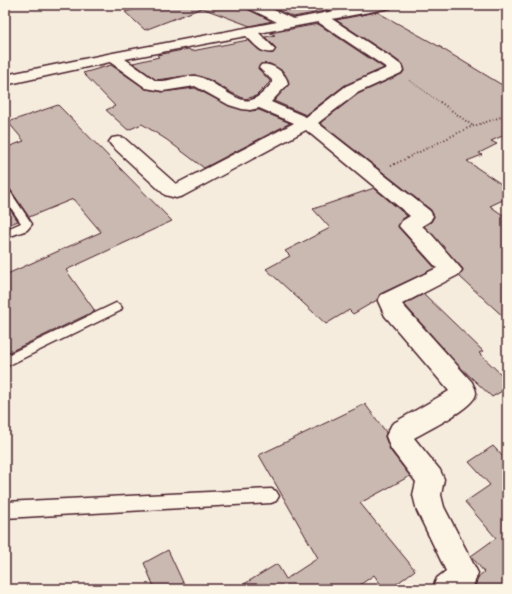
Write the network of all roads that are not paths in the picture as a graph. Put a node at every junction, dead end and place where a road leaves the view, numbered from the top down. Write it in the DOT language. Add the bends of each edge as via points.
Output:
graph roads {
  1 [pos="253,5"];
  2 [pos="385,5"];
  3 [pos="320,17"];
  4 [pos="291,22"];
  5 [pos="249,31"];
  6 [pos="268,49"];
  7 [pos="113,57"];
  8 [pos="266,68"];
  9 [pos="5,80"];
  10 [pos="261,103"];
  11 [pos="307,123"];
  12 [pos="118,142"];
  13 [pos="5,192"];
  14 [pos="5,234"];
  15 [pos="116,308"];
  16 [pos="5,362"];
  17 [pos="271,496"];
  18 [pos="5,510"];
  19 [pos="448,589"];
  1 -- 4 [label="street"];
  2 -- 3 [label="street"];
  3 -- 4 [label="street"];
  3 -- 11 [label="street" via="396,70 345,93 321,115"];
  4 -- 5 [label="street"];
  5 -- 6 [label="street"];
  5 -- 7 [label="street"];
  7 -- 9 [label="street"];
  7 -- 10 [label="street" via="151,85 158,87 194,81 232,102 243,105"];
  8 -- 10 [label="street" via="281,82"];
  10 -- 11 [label="street"];
  11 -- 12 [label="street" via="176,192"];
  11 -- 19 [label="street" via="423,216 409,225 450,270 389,301 392,310 463,389 464,394 455,401 401,432 399,436 400,441 430,479 427,495 431,511 463,573 461,579"];
  13 -- 14 [label="lane" via="27,224"];
  15 -- 16 [label="lane"];
  17 -- 18 [label="lane"];
}
